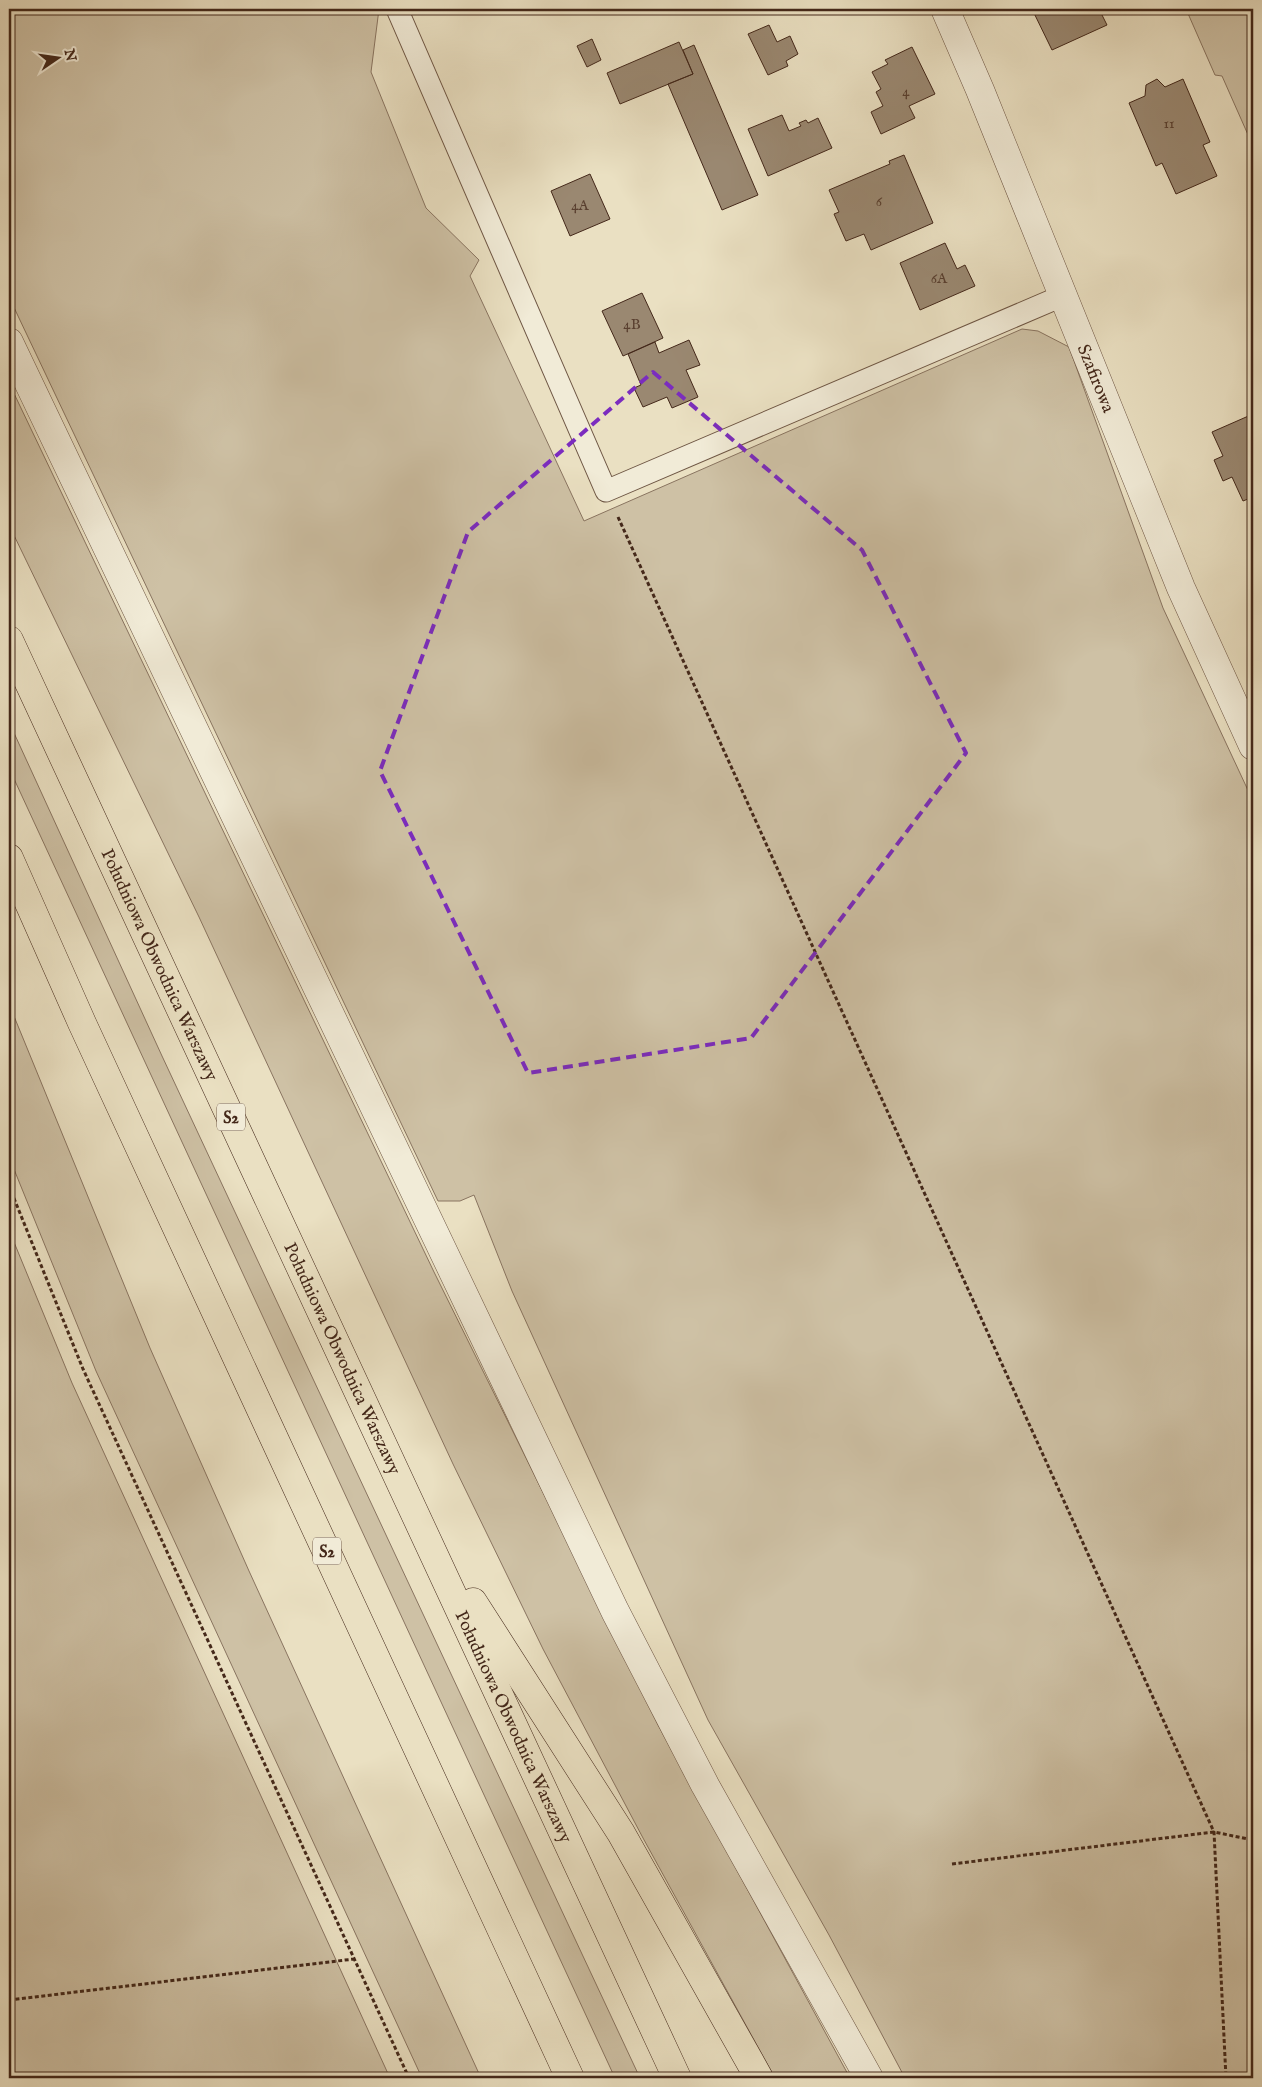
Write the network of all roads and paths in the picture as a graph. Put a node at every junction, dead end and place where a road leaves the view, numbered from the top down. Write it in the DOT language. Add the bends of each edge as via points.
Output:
graph roads {
  1 [pos="397,9"];
  2 [pos="944,9"];
  3 [pos="1062,296"];
  4 [pos="9,342"];
  5 [pos="606,491"];
  6 [pos="9,640"];
  7 [pos="1253,746"];
  8 [pos="9,858"];
  9 [pos="9,1186"];
  10 [pos="416,1515"];
  11 [pos="1214,1832"];
  12 [pos="1253,1840"];
  13 [pos="952,1864"];
  14 [pos="354,1959"];
  15 [pos="9,2000"];
  16 [pos="409,2078"];
  17 [pos="570,2078"];
  18 [pos="677,2078"];
  19 [pos="759,2078"];
  20 [pos="868,2078"];
  21 [pos="1226,2078"];
  1 -- 5 [label="lane"];
  2 -- 3 [label="street, Szafirowa"];
  3 -- 5 [label="lane"];
  3 -- 7 [label="street, Szafirowa" via="1181,588"];
  4 -- 20 [label="street" via="615,1611 705,1785"];
  5 -- 11 [label="path"];
  6 -- 10 [label="highway, Południowa Obwodnica Warszawy / S2"];
  8 -- 17 [label="highway, S2" via="82,1023"];
  9 -- 14 [label="path" via="83,1369"];
  10 -- 18 [label="highway, Południowa Obwodnica Warszawy / S2"];
  10 -- 19 [label="highway" via="621,1833"];
  11 -- 12 [label="path"];
  11 -- 13 [label="path"];
  11 -- 21 [label="path"];
  14 -- 15 [label="path"];
  14 -- 16 [label="path"];
}
